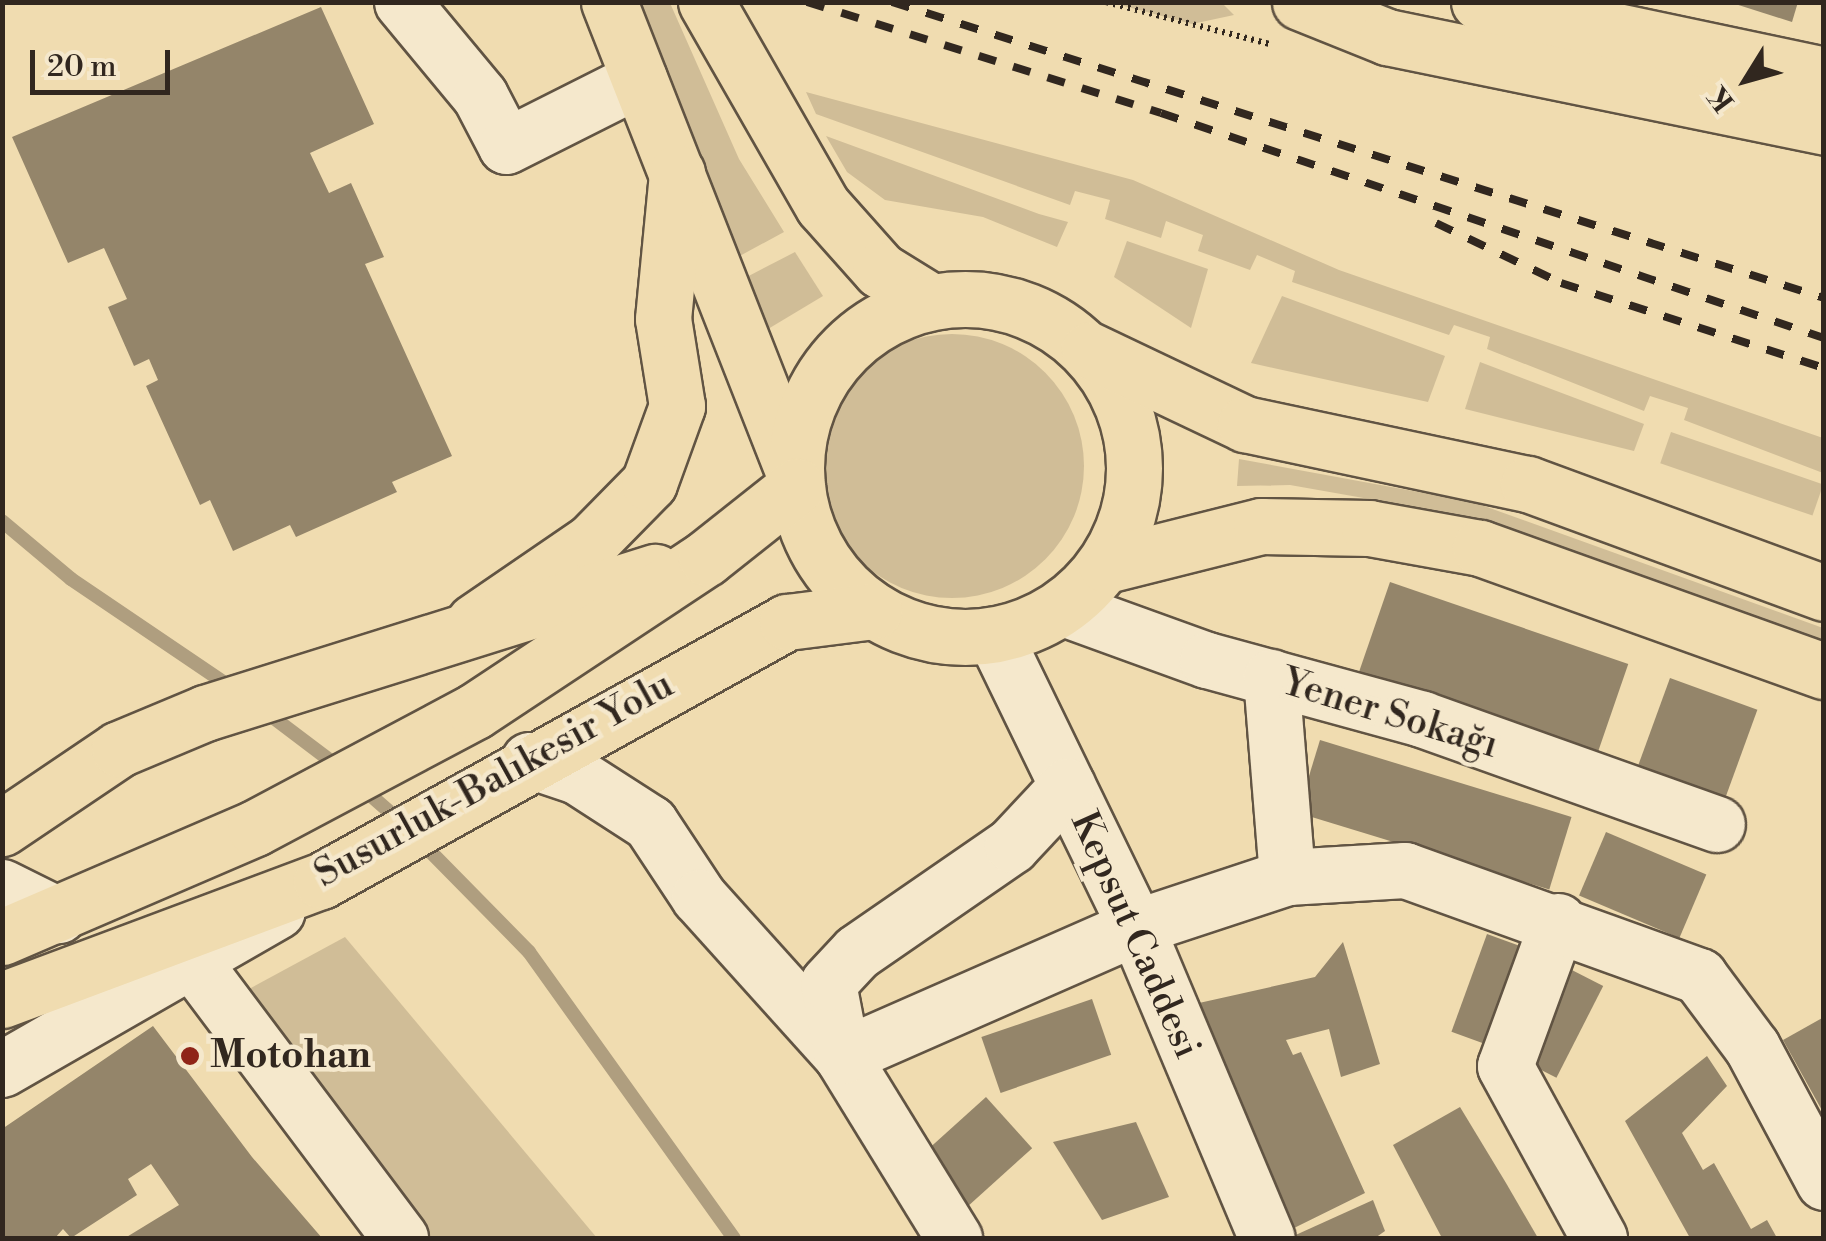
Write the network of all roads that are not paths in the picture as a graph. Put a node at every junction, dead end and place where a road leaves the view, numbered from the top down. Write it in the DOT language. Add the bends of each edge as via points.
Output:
graph roads {
  1 [pos="402,2"];
  2 [pos="609,2"];
  3 [pos="706,2"];
  4 [pos="1300,2"];
  5 [pos="1480,2"];
  6 [pos="1824,75"];
  7 [pos="638,80"];
  8 [pos="1824,127"];
  9 [pos="677,173"];
  10 [pos="930,300"];
  11 [pos="1088,350"];
  12 [pos="796,481"];
  13 [pos="706,558"];
  14 [pos="1106,565"];
  15 [pos="1824,593"];
  16 [pos="1063,608"];
  17 [pos="874,611"];
  18 [pos="456,629"];
  19 [pos="994,636"];
  20 [pos="1824,671"];
  21 [pos="1270,677"];
  22 [pos="529,760"];
  23 [pos="1067,786"];
  24 [pos="1716,824"];
  25 [pos="2,828"];
  26 [pos="1287,877"];
  27 [pos="321,881"];
  28 [pos="2,886"];
  29 [pos="58,915"];
  30 [pos="1558,921"];
  31 [pos="1136,928"];
  32 [pos="2,937"];
  33 [pos="194,962"];
  34 [pos="2,1000"];
  35 [pos="842,1056"];
  36 [pos="2,1069"];
  37 [pos="1824,1182"];
  38 [pos="400,1238"];
  39 [pos="954,1238"];
  40 [pos="1267,1238"];
  41 [pos="1599,1238"];
  1 -- 7 [label="street" via="480,96 506,146"];
  2 -- 7 [label="main road"];
  3 -- 10 [label="main road" via="823,206 880,270"];
  4 -- 8 [label="main road" via="1387,37"];
  5 -- 6 [label="main road"];
  7 -- 9 [label="main road"];
  9 -- 12 [label="main road"];
  9 -- 18 [label="main road" via="663,318 677,406 656,468 624,514 591,542"];
  10 -- 11 [label="main road" via="988,298 1042,315"];
  10 -- 12 [label="main road" via="885,316 846,345 817,383 800,428"];
  11 -- 14 [label="main road" via="1121,398 1136,454 1130,512"];
  11 -- 15 [label="main road" via="1245,424 1528,484"];
  12 -- 13 [label="main road, Susurluk-Balıkesir Yolu"];
  12 -- 17 [label="main road" via="807,528 834,574"];
  13 -- 18 [label="main road"];
  13 -- 29 [label="main road, Susurluk-Balıkesir Yolu" via="475,711 255,828"];
  14 -- 16 [label="main road"];
  14 -- 20 [label="main road" via="1262,526 1369,528 1480,548"];
  16 -- 19 [label="main road"];
  16 -- 21 [label="street, Yener Sokağı"];
  17 -- 19 [label="main road" via="912,629"];
  17 -- 22 [label="main road, Susurluk-Balıkesir Yolu" via="787,622"];
  18 -- 25 [label="main road" via="119,749"];
  19 -- 23 [label="street, Kepsut Caddesi"];
  21 -- 24 [label="street, Yener Sokağı" via="1422,718"];
  21 -- 26 [label="street"];
  22 -- 27 [label="main road, Susurluk-Balıkesir Yolu"];
  22 -- 35 [label="street" via="577,776 650,823 699,897"];
  23 -- 31 [label="street, Kepsut Caddesi"];
  23 -- 35 [label="street" via="1012,845 858,952 828,983"];
  26 -- 30 [label="street" via="1405,870"];
  26 -- 31 [label="street"];
  27 -- 33 [label="street"];
  27 -- 34 [label="main road, Susurluk-Balıkesir Yolu"];
  28 -- 29 [label="street"];
  29 -- 32 [label="main road, Susurluk-Balıkesir Yolu"];
  30 -- 37 [label="street" via="1698,976 1752,1047"];
  30 -- 41 [label="street" via="1505,1066"];
  31 -- 35 [label="street"];
  31 -- 40 [label="street, Kepsut Caddesi"];
  33 -- 36 [label="street"];
  33 -- 38 [label="street"];
  35 -- 39 [label="street"];
}
